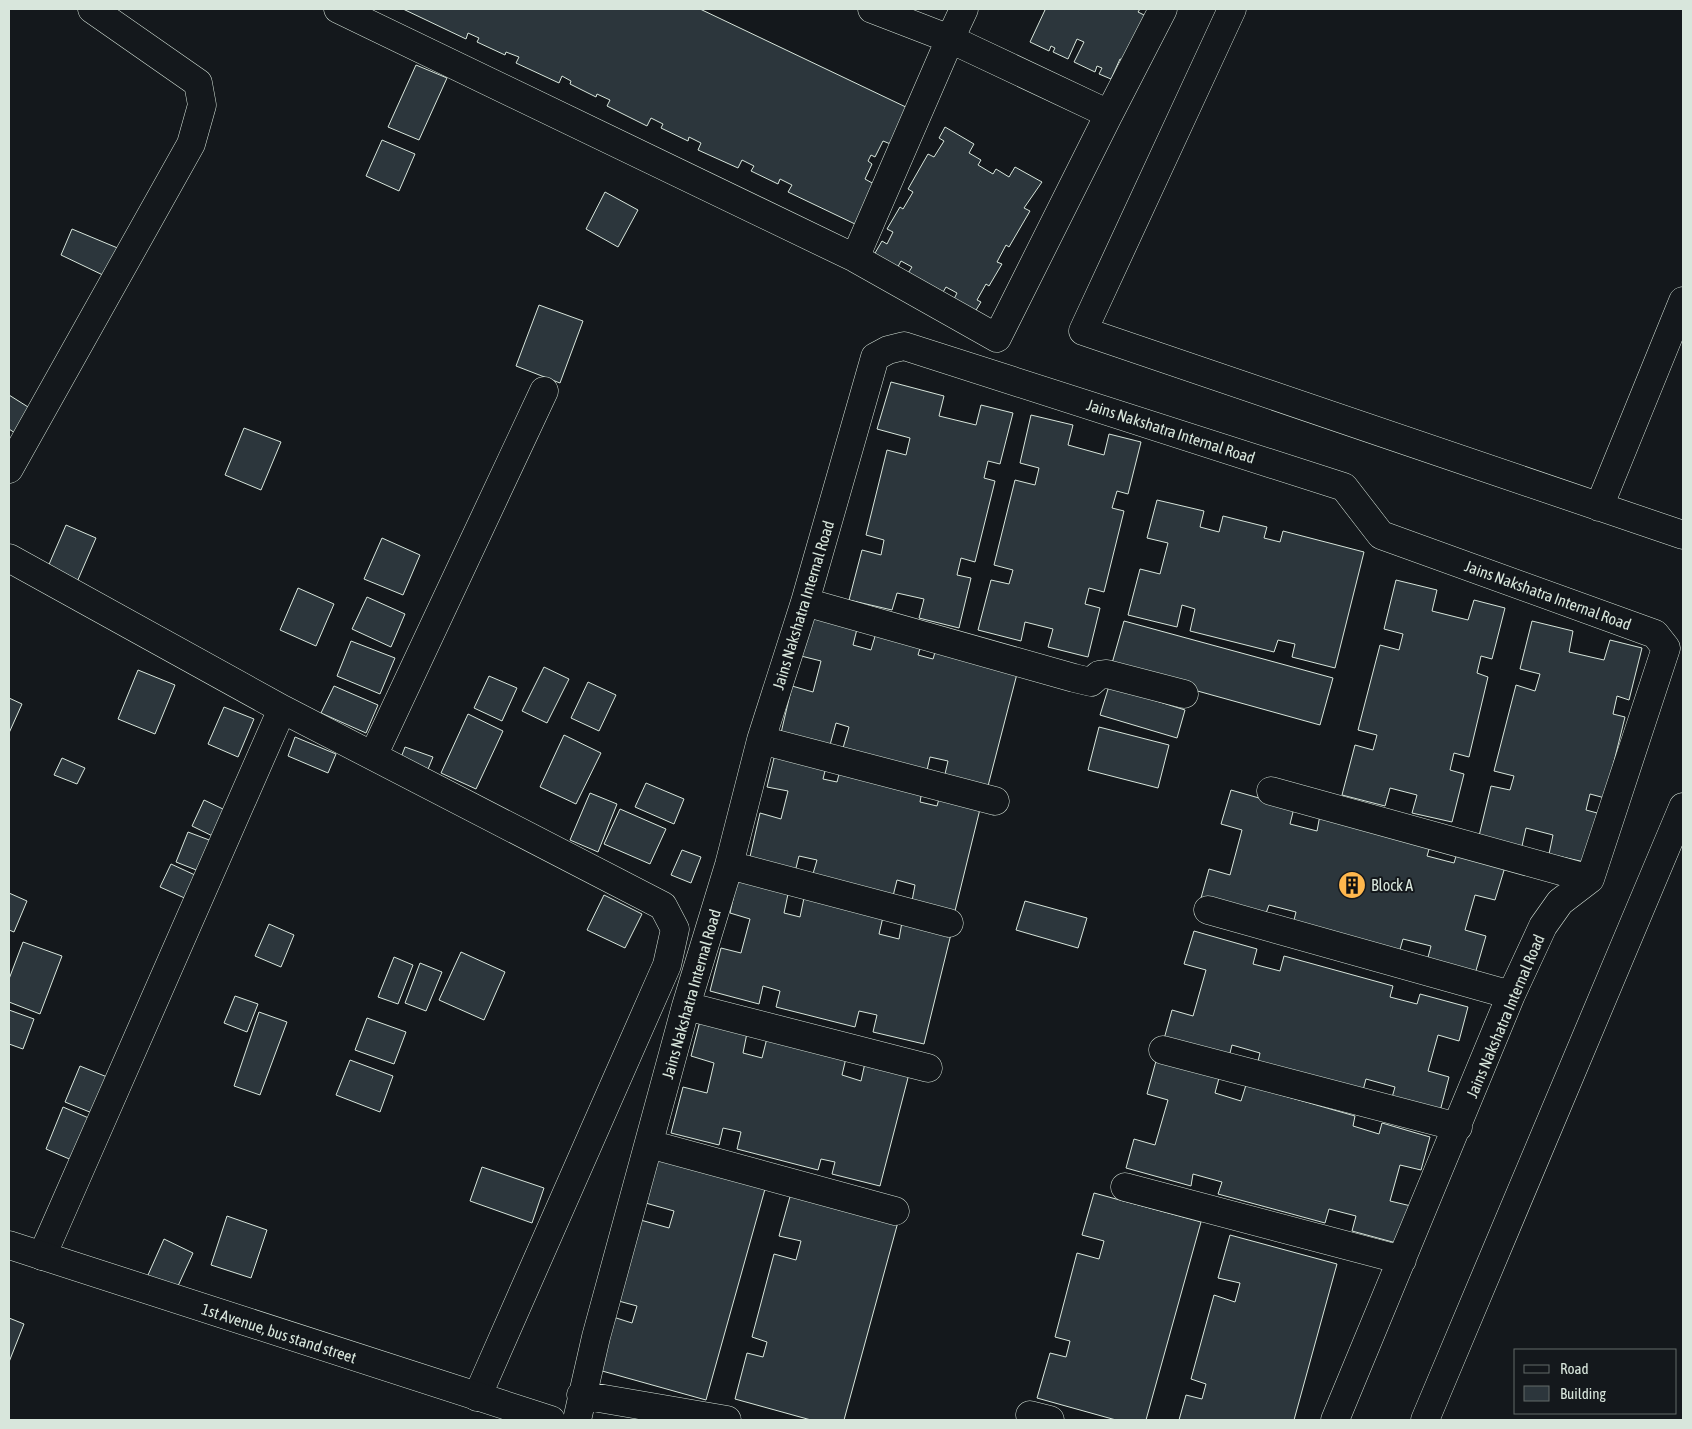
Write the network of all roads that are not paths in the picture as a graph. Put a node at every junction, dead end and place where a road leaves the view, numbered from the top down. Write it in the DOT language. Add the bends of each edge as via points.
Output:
graph roads {
  1 [pos="92,9"];
  2 [pos="338,9"];
  3 [pos="872,9"];
  4 [pos="964,9"];
  5 [pos="1163,9"];
  6 [pos="1232,9"];
  7 [pos="950,39"];
  8 [pos="1109,114"];
  9 [pos="855,258"];
  10 [pos="1683,301"];
  11 [pos="544,391"];
  12 [pos="9,469"];
  13 [pos="1600,506"];
  14 [pos="1683,535"];
  15 [pos="9,558"];
  16 [pos="805,602"];
  17 [pos="1184,694"];
  18 [pos="282,709"];
  19 [pos="761,740"];
  20 [pos="373,756"];
  21 [pos="1271,791"];
  22 [pos="994,801"];
  23 [pos="1683,807"];
  24 [pos="729,865"];
  25 [pos="1590,879"];
  26 [pos="1208,910"];
  27 [pos="950,923"];
  28 [pos="1511,995"];
  29 [pos="686,1006"];
  30 [pos="1162,1050"];
  31 [pos="928,1068"];
  32 [pos="1458,1127"];
  33 [pos="649,1144"];
  34 [pos="1125,1188"];
  35 [pos="895,1210"];
  36 [pos="9,1245"];
  37 [pos="42,1256"];
  38 [pos="1402,1260"];
  39 [pos="477,1397"];
  40 [pos="579,1406"];
  41 [pos="551,1420"];
  42 [pos="728,1420"];
  43 [pos="1335,1420"];
  44 [pos="1425,1420"];
  1 -- 12 [label="street" via="198,83 202,105 191,144"];
  2 -- 9 [label="street"];
  3 -- 7 [label="street"];
  4 -- 7 [label="street"];
  5 -- 8 [label="street"];
  6 -- 13 [label="street" via="1082,331"];
  7 -- 8 [label="street"];
  7 -- 9 [label="street"];
  8 -- 9 [label="street" via="997,338"];
  10 -- 13 [label="street"];
  11 -- 20 [label="street"];
  13 -- 14 [label="street"];
  15 -- 18 [label="street"];
  16 -- 17 [label="street" via="1074,678 1091,682 1099,675 1107,674"];
  16 -- 19 [label="street, Jains Nakshatra Internal Road"];
  16 -- 25 [label="street, Jains Nakshatra Internal Road" via="875,357 904,346 1344,487 1381,536 1655,634 1666,648"];
  18 -- 20 [label="street"];
  18 -- 37 [label="street"];
  19 -- 22 [label="street"];
  19 -- 24 [label="street, Jains Nakshatra Internal Road"];
  20 -- 39 [label="street" via="663,906 674,929 667,965"];
  21 -- 25 [label="street"];
  23 -- 44 [label="street"];
  24 -- 27 [label="street"];
  24 -- 29 [label="street, Jains Nakshatra Internal Road"];
  25 -- 28 [label="street, Jains Nakshatra Internal Road" via="1560,902 1543,926"];
  26 -- 28 [label="street"];
  28 -- 32 [label="street, Jains Nakshatra Internal Road"];
  29 -- 31 [label="street"];
  29 -- 33 [label="street, Jains Nakshatra Internal Road"];
  30 -- 32 [label="street"];
  32 -- 38 [label="street, Jains Nakshatra Internal Road"];
  33 -- 35 [label="street"];
  33 -- 40 [label="street, Jains Nakshatra Internal Road"];
  34 -- 38 [label="street"];
  36 -- 37 [label="street, 1st Avenue, bus stand street"];
  37 -- 39 [label="street, 1st Avenue, bus stand street"];
  38 -- 43 [label="street, Jains Nakshatra Internal Road"];
  39 -- 41 [label="street, 1st Avenue, bus stand street"];
  40 -- 42 [label="street"];
}
